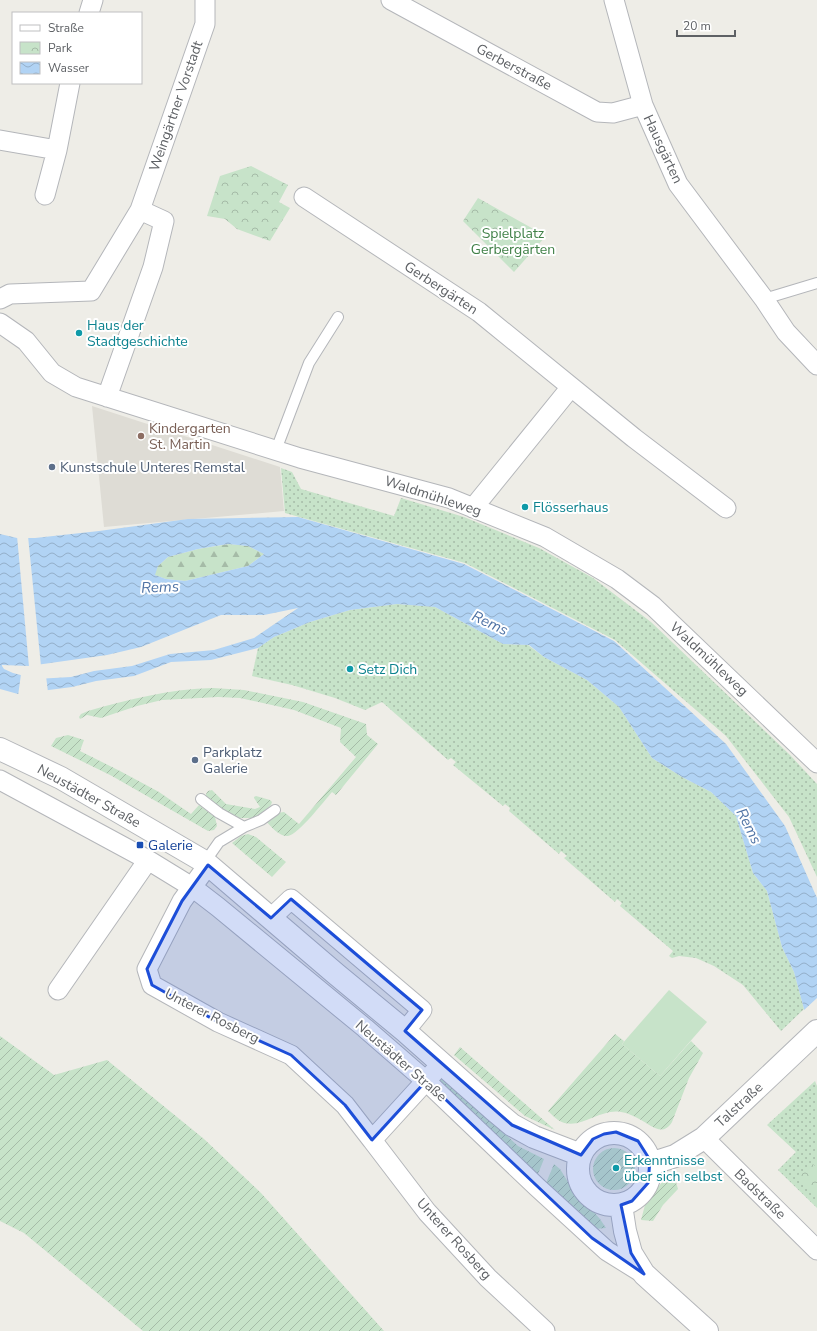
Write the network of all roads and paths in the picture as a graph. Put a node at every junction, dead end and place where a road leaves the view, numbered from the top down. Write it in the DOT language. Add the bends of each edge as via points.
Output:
graph roads {
  1 [pos="93,0"];
  2 [pos="205,0"];
  3 [pos="391,0"];
  4 [pos="614,0"];
  5 [pos="89,12"];
  6 [pos="70,84"];
  7 [pos="643,105"];
  8 [pos="0,140"];
  9 [pos="57,150"];
  10 [pos="45,195"];
  11 [pos="304,197"];
  12 [pos="140,210"];
  13 [pos="817,283"];
  14 [pos="0,297"];
  15 [pos="764,299"];
  16 [pos="338,317"];
  17 [pos="0,323"];
  18 [pos="817,365"];
  19 [pos="571,387"];
  20 [pos="107,397"];
  21 [pos="276,450"];
  22 [pos="473,508"];
  23 [pos="726,508"];
  24 [pos="0,749"];
  25 [pos="817,763"];
  26 [pos="0,780"];
  27 [pos="201,799"];
  28 [pos="275,810"];
  29 [pos="244,827"];
  30 [pos="148,860"];
  31 [pos="207,864"];
  32 [pos="187,894"];
  33 [pos="58,990"];
  34 [pos="817,1030"];
  35 [pos="442,1064"];
  36 [pos="426,1081"];
  37 [pos="704,1138"];
  38 [pos="372,1140"];
  39 [pos="581,1155"];
  40 [pos="650,1164"];
  41 [pos="621,1205"];
  42 [pos="817,1250"];
  43 [pos="644,1274"];
  44 [pos="545,1331"];
  45 [pos="707,1331"];
  1 -- 5 [label="street"];
  2 -- 12 [label="street, Weingärtner Vorstadt" via="205,24"];
  3 -- 7 [label="street, Gerberstraße" via="597,112 613,113"];
  4 -- 7 [label="street, Hausgärten"];
  6 -- 9 [label="street"];
  7 -- 15 [label="street, Hausgärten" via="678,184"];
  8 -- 9 [label="street"];
  9 -- 10 [label="street"];
  11 -- 19 [label="street, Gerbergärten" via="479,312"];
  12 -- 14 [label="street, Weingärtner Vorstadt" via="91,290 10,294"];
  12 -- 20 [label="street" via="164,221 153,267"];
  13 -- 15 [label="lane"];
  15 -- 18 [label="street, Hausgärten" via="786,332"];
  16 -- 21 [label="lane" via="309,363"];
  17 -- 20 [label="street, Waldmühleweg" via="26,341 52,373 76,387"];
  19 -- 22 [label="street"];
  19 -- 23 [label="street, Gerbergärten"];
  20 -- 21 [label="street, Waldmühleweg"];
  21 -- 22 [label="street, Waldmühleweg" via="449,498"];
  22 -- 25 [label="street, Waldmühleweg" via="545,537 591,563 653,606"];
  24 -- 31 [label="street, Neustädter Straße" via="61,778"];
  26 -- 30 [label="street, Neustädter Straße"];
  27 -- 29 [label="lane"];
  28 -- 29 [label="lane" via="261,820"];
  29 -- 31 [label="lane" via="219,842"];
  30 -- 32 [label="street, Neustädter Straße"];
  30 -- 33 [label="street"];
  31 -- 32 [label="street, Unterer Rosberg"];
  31 -- 35 [label="street, Neustädter Straße"];
  32 -- 36 [label="street, Neustädter Straße" via="218,907"];
  32 -- 38 [label="street, Unterer Rosberg" via="147,969 152,985 218,1022 291,1056 345,1105"];
  34 -- 37 [label="street, Talstraße"];
  35 -- 36 [label="street"];
  35 -- 39 [label="street, Neustädter Straße" via="512,1125 534,1137"];
  36 -- 38 [label="street"];
  36 -- 43 [label="street, Neustädter Straße" via="592,1238 607,1251"];
  37 -- 40 [label="street, Talstraße" via="675,1156"];
  37 -- 42 [label="street, Badstraße"];
  38 -- 44 [label="street, Unterer Rosberg" via="427,1212 488,1278"];
  39 -- 40 [label="street" via="594,1139 616,1132 638,1141 646,1149"];
  39 -- 41 [label="street" via="578,1171 580,1183 587,1193 596,1201 608,1205"];
  40 -- 41 [label="street" via="648,1183 642,1193"];
  41 -- 43 [label="street, Neustädter Straße" via="630,1253"];
  43 -- 45 [label="street, Neustädter Straße"];
}
